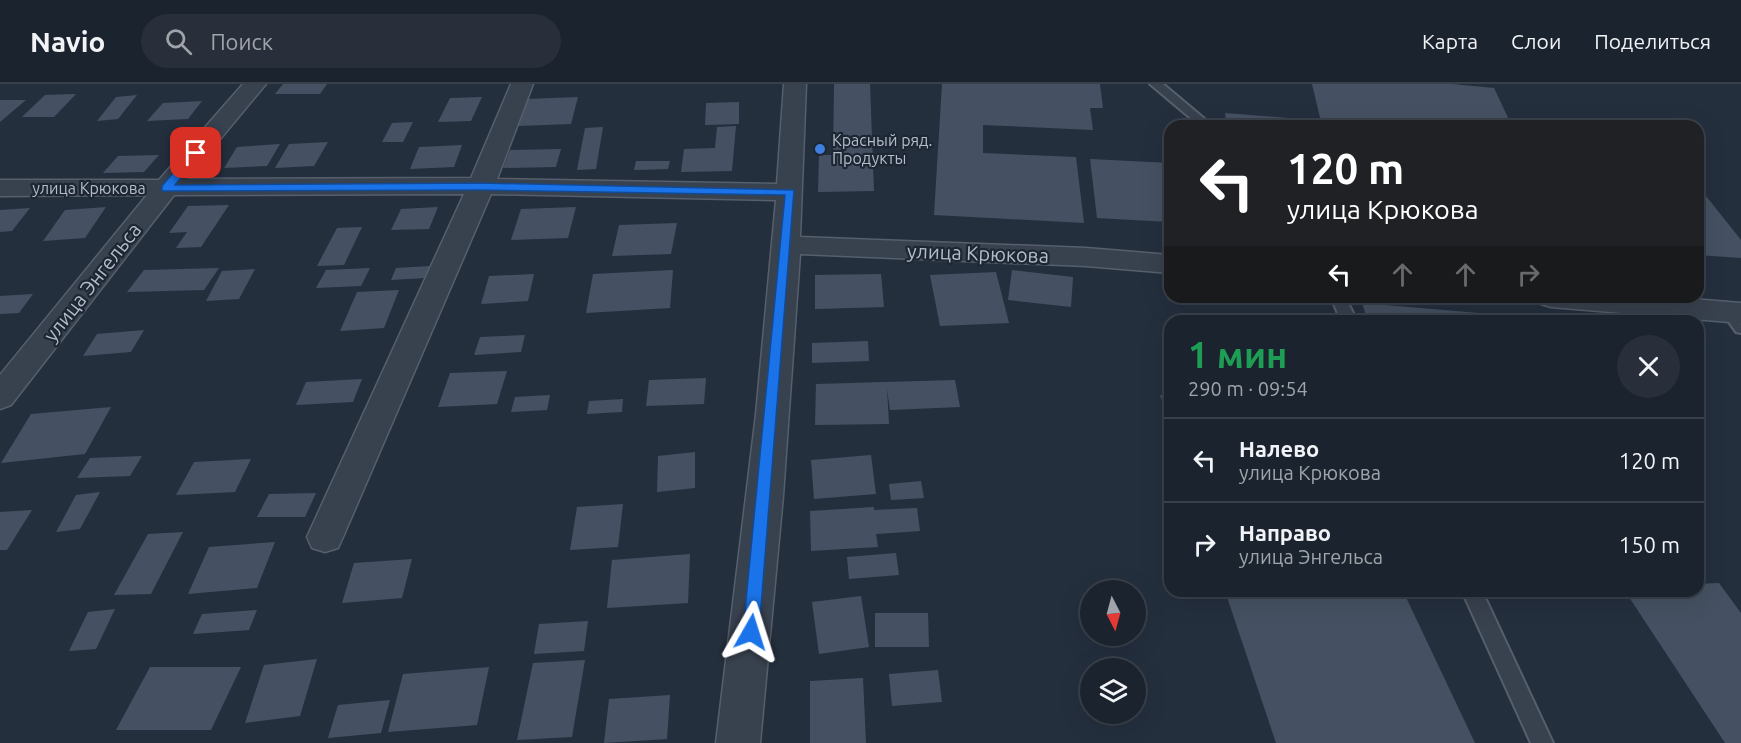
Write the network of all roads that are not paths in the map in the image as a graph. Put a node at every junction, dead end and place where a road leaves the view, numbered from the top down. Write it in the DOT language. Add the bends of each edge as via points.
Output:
graph roads {
  1 [pos="255,84"];
  2 [pos="522,84"];
  3 [pos="795,84"];
  4 [pos="1156,84"];
  5 [pos="1200,120"];
  6 [pos="481,186"];
  7 [pos="0,188"];
  8 [pos="166,188"];
  9 [pos="790,192"];
  10 [pos="786,244"];
  11 [pos="1164,264"];
  12 [pos="1604,303"];
  13 [pos="1737,318"];
  14 [pos="0,397"];
  15 [pos="325,537"];
  16 [pos="1475,597"];
  17 [pos="738,743"];
  18 [pos="1542,743"];
  1 -- 8 [label="street, улица Энгельса"];
  2 -- 6 [label="street"];
  3 -- 9 [label="street"];
  4 -- 5 [label="lane"];
  6 -- 8 [label="street, улица Крюкова"];
  6 -- 9 [label="street, улица Крюкова"];
  6 -- 15 [label="street"];
  7 -- 8 [label="street, улица Крюкова"];
  8 -- 14 [label="street, улица Энгельса"];
  9 -- 10 [label="street"];
  10 -- 11 [label="street, улица Крюкова"];
  10 -- 17 [label="street" via="754,610"];
  12 -- 13 [label="street"];
  16 -- 18 [label="lane"];
}
